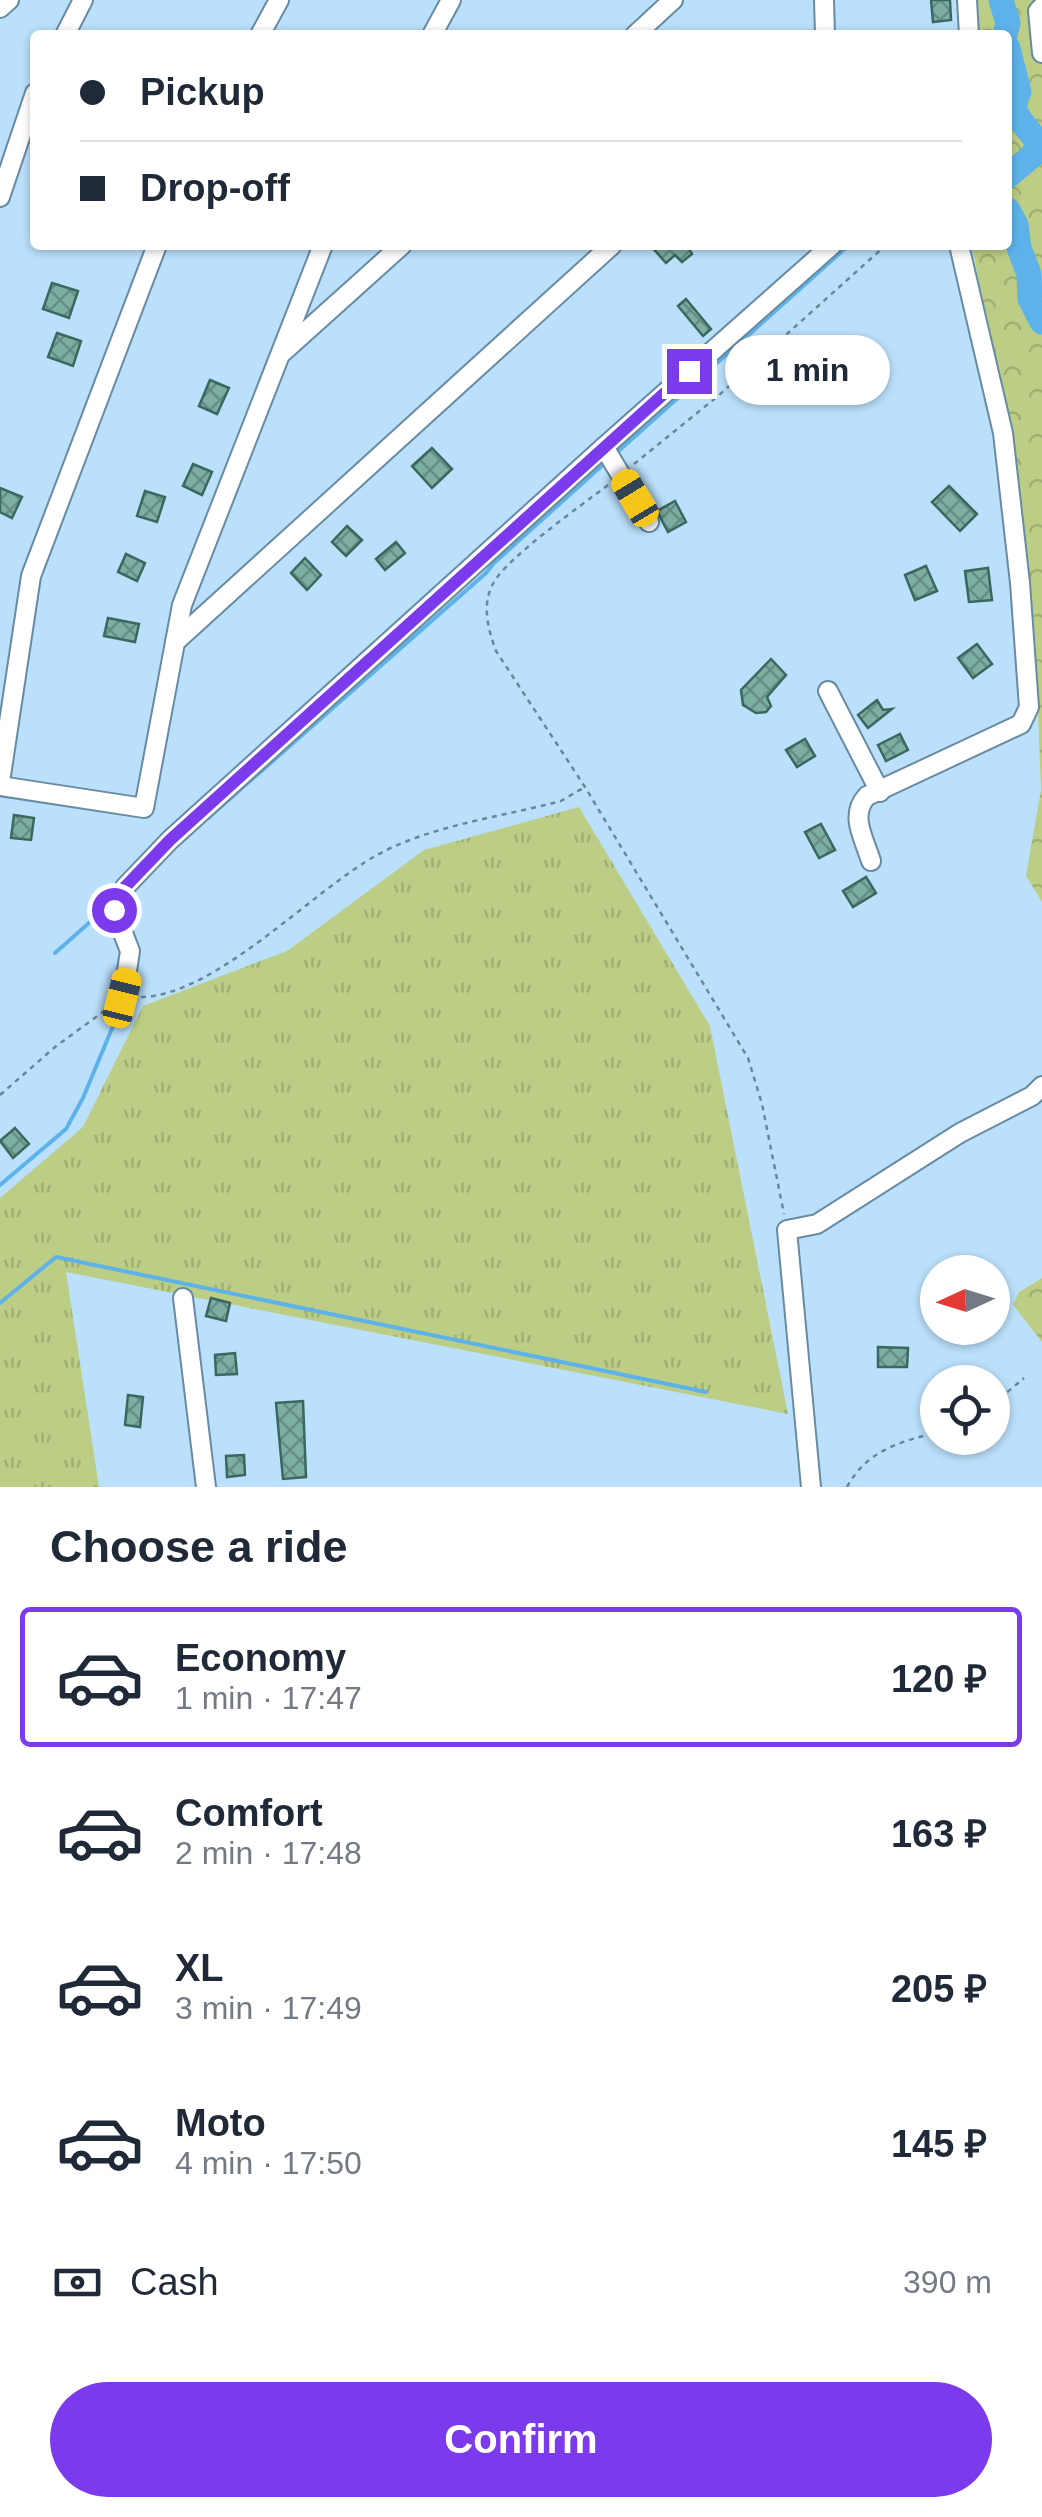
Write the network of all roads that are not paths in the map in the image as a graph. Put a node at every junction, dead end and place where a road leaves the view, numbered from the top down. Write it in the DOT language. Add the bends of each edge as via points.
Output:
graph roads {
  1 [pos="9,0"];
  2 [pos="82,0"];
  3 [pos="279,0"];
  4 [pos="451,0"];
  5 [pos="674,0"];
  6 [pos="824,0"];
  7 [pos="967,0"];
  8 [pos="1042,6"];
  9 [pos="0,8"];
  10 [pos="67,30"];
  11 [pos="263,30"];
  12 [pos="435,30"];
  13 [pos="640,30"];
  14 [pos="824,30"];
  15 [pos="968,30"];
  16 [pos="1042,53"];
  17 [pos="30,108"];
  18 [pos="0,197"];
  19 [pos="155,250"];
  20 [pos="321,250"];
  21 [pos="396,250"];
  22 [pos="606,250"];
  23 [pos="826,250"];
  24 [pos="960,250"];
  25 [pos="279,356"];
  26 [pos="604,446"];
  27 [pos="650,522"];
  28 [pos="175,642"];
  29 [pos="828,691"];
  30 [pos="0,784"];
  31 [pos="880,792"];
  32 [pos="871,861"];
  33 [pos="122,998"];
  34 [pos="1042,1086"];
  35 [pos="183,1298"];
  36 [pos="206,1487"];
  37 [pos="811,1487"];
  1 -- 9 [label="street"];
  2 -- 10 [label="street"];
  3 -- 11 [label="street"];
  4 -- 12 [label="street"];
  5 -- 13 [label="street"];
  6 -- 14 [label="street"];
  7 -- 15 [label="street"];
  8 -- 16 [label="street"];
  17 -- 18 [label="street"];
  19 -- 30 [label="street" via="31,576"];
  20 -- 25 [label="street"];
  21 -- 25 [label="street"];
  22 -- 28 [label="street"];
  23 -- 26 [label="street"];
  24 -- 31 [label="street" via="1002,432 1029,707 1021,724"];
  25 -- 28 [label="street" via="182,605"];
  26 -- 27 [label="street"];
  26 -- 33 [label="street" via="125,887 114,910 130,951"];
  28 -- 30 [label="street" via="144,808"];
  29 -- 31 [label="street"];
  31 -- 32 [label="street" via="858,806"];
  34 -- 37 [label="street" via="817,1224 787,1230"];
  35 -- 36 [label="street"];
}
